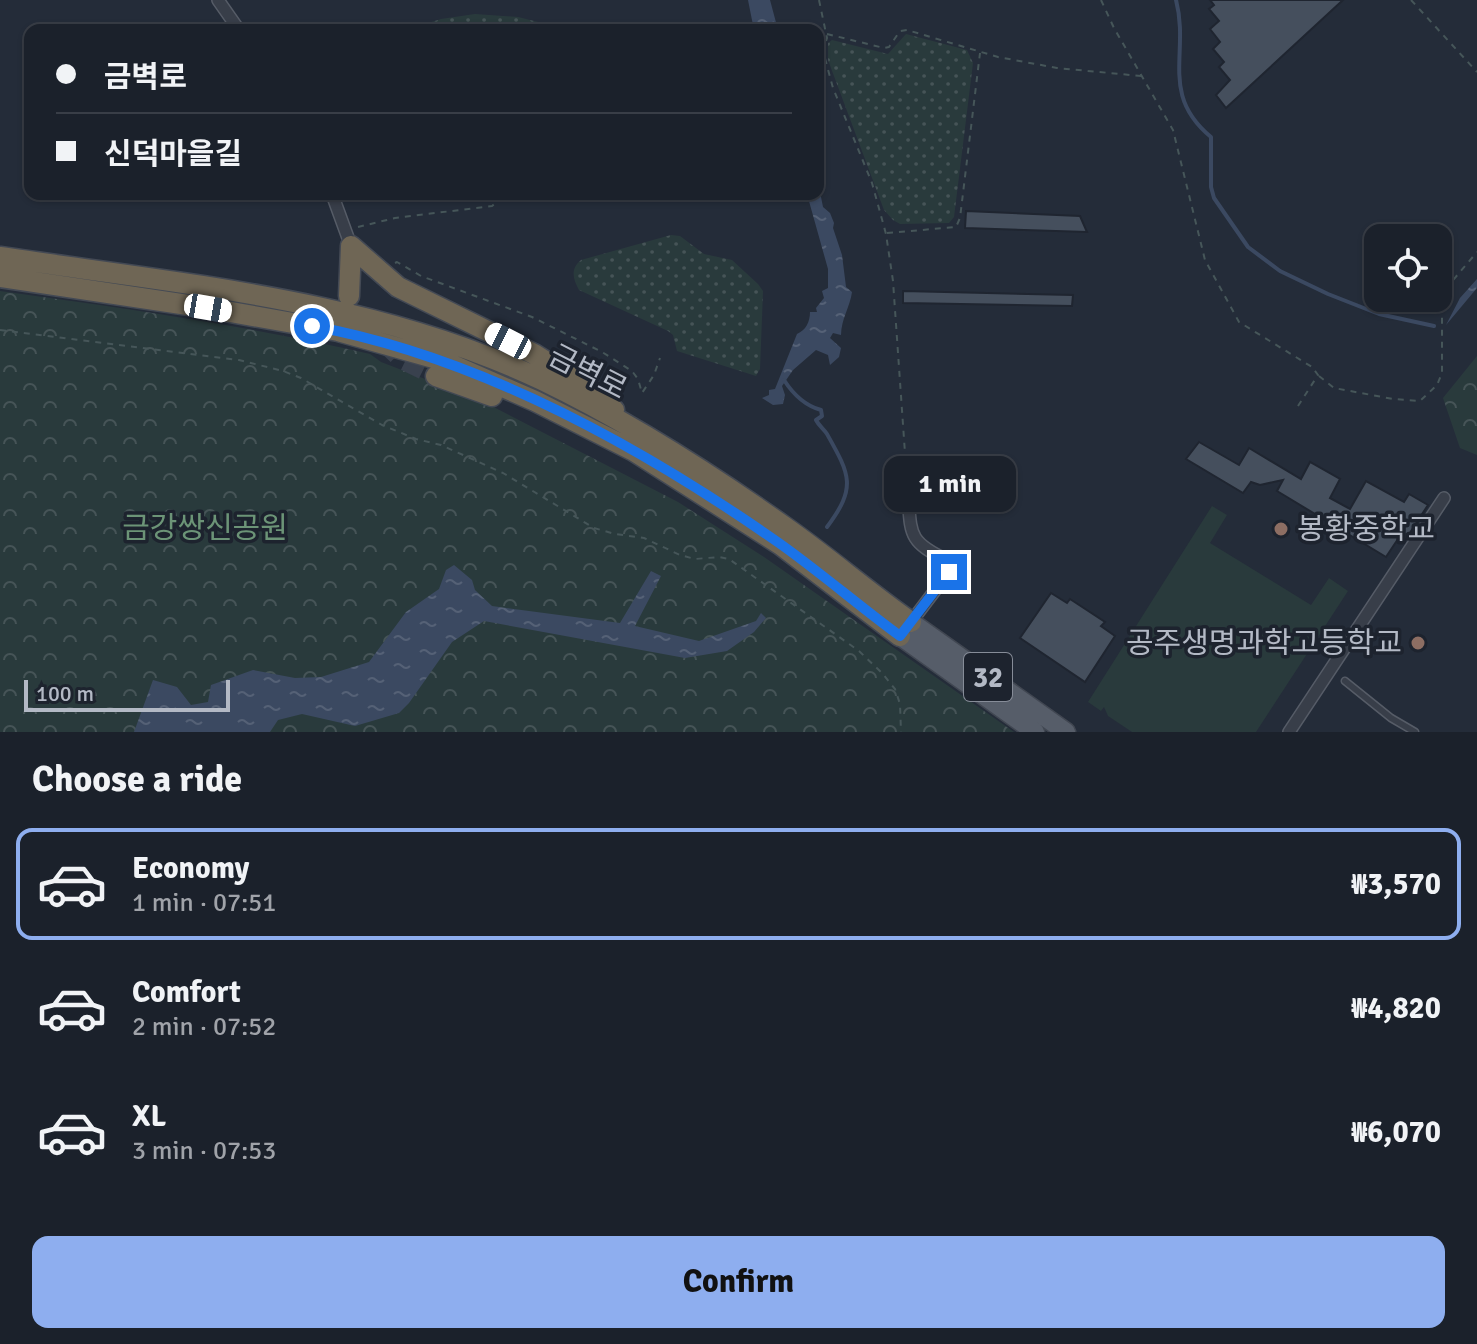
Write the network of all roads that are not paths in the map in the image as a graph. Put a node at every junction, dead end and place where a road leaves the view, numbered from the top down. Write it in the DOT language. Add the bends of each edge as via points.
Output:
graph roads {
  1 [pos="218,0"];
  2 [pos="235,24"];
  3 [pos="334,200"];
  4 [pos="348,238"];
  5 [pos="0,257"];
  6 [pos="0,277"];
  7 [pos="349,296"];
  8 [pos="436,376"];
  9 [pos="639,433"];
  10 [pos="908,495"];
  11 [pos="1444,498"];
  12 [pos="727,509"];
  13 [pos="906,629"];
  14 [pos="1345,681"];
  15 [pos="1035,732"];
  16 [pos="1066,732"];
  17 [pos="1289,732"];
  18 [pos="1415,732"];
  1 -- 2 [label="street"];
  3 -- 4 [label="street"];
  4 -- 7 [label="highway"];
  4 -- 9 [label="highway" via="398,287 546,361 591,390"];
  5 -- 9 [label="highway, 금벽로 / 32" via="335,310 427,335 541,380"];
  6 -- 12 [label="highway, 금벽로 / 32" via="338,331 441,360 634,451"];
  8 -- 12 [label="highway" via="527,411"];
  9 -- 13 [label="highway, 금벽로 / 32" via="787,528"];
  10 -- 13 [label="street" via="911,535 947,560 949,572"];
  11 -- 17 [label="street"];
  12 -- 13 [label="highway, 금벽로 / 32"];
  13 -- 15 [label="main road, 금벽로 / 32"];
  13 -- 16 [label="main road, 금벽로 / 32"];
  14 -- 18 [label="lane"];
}
